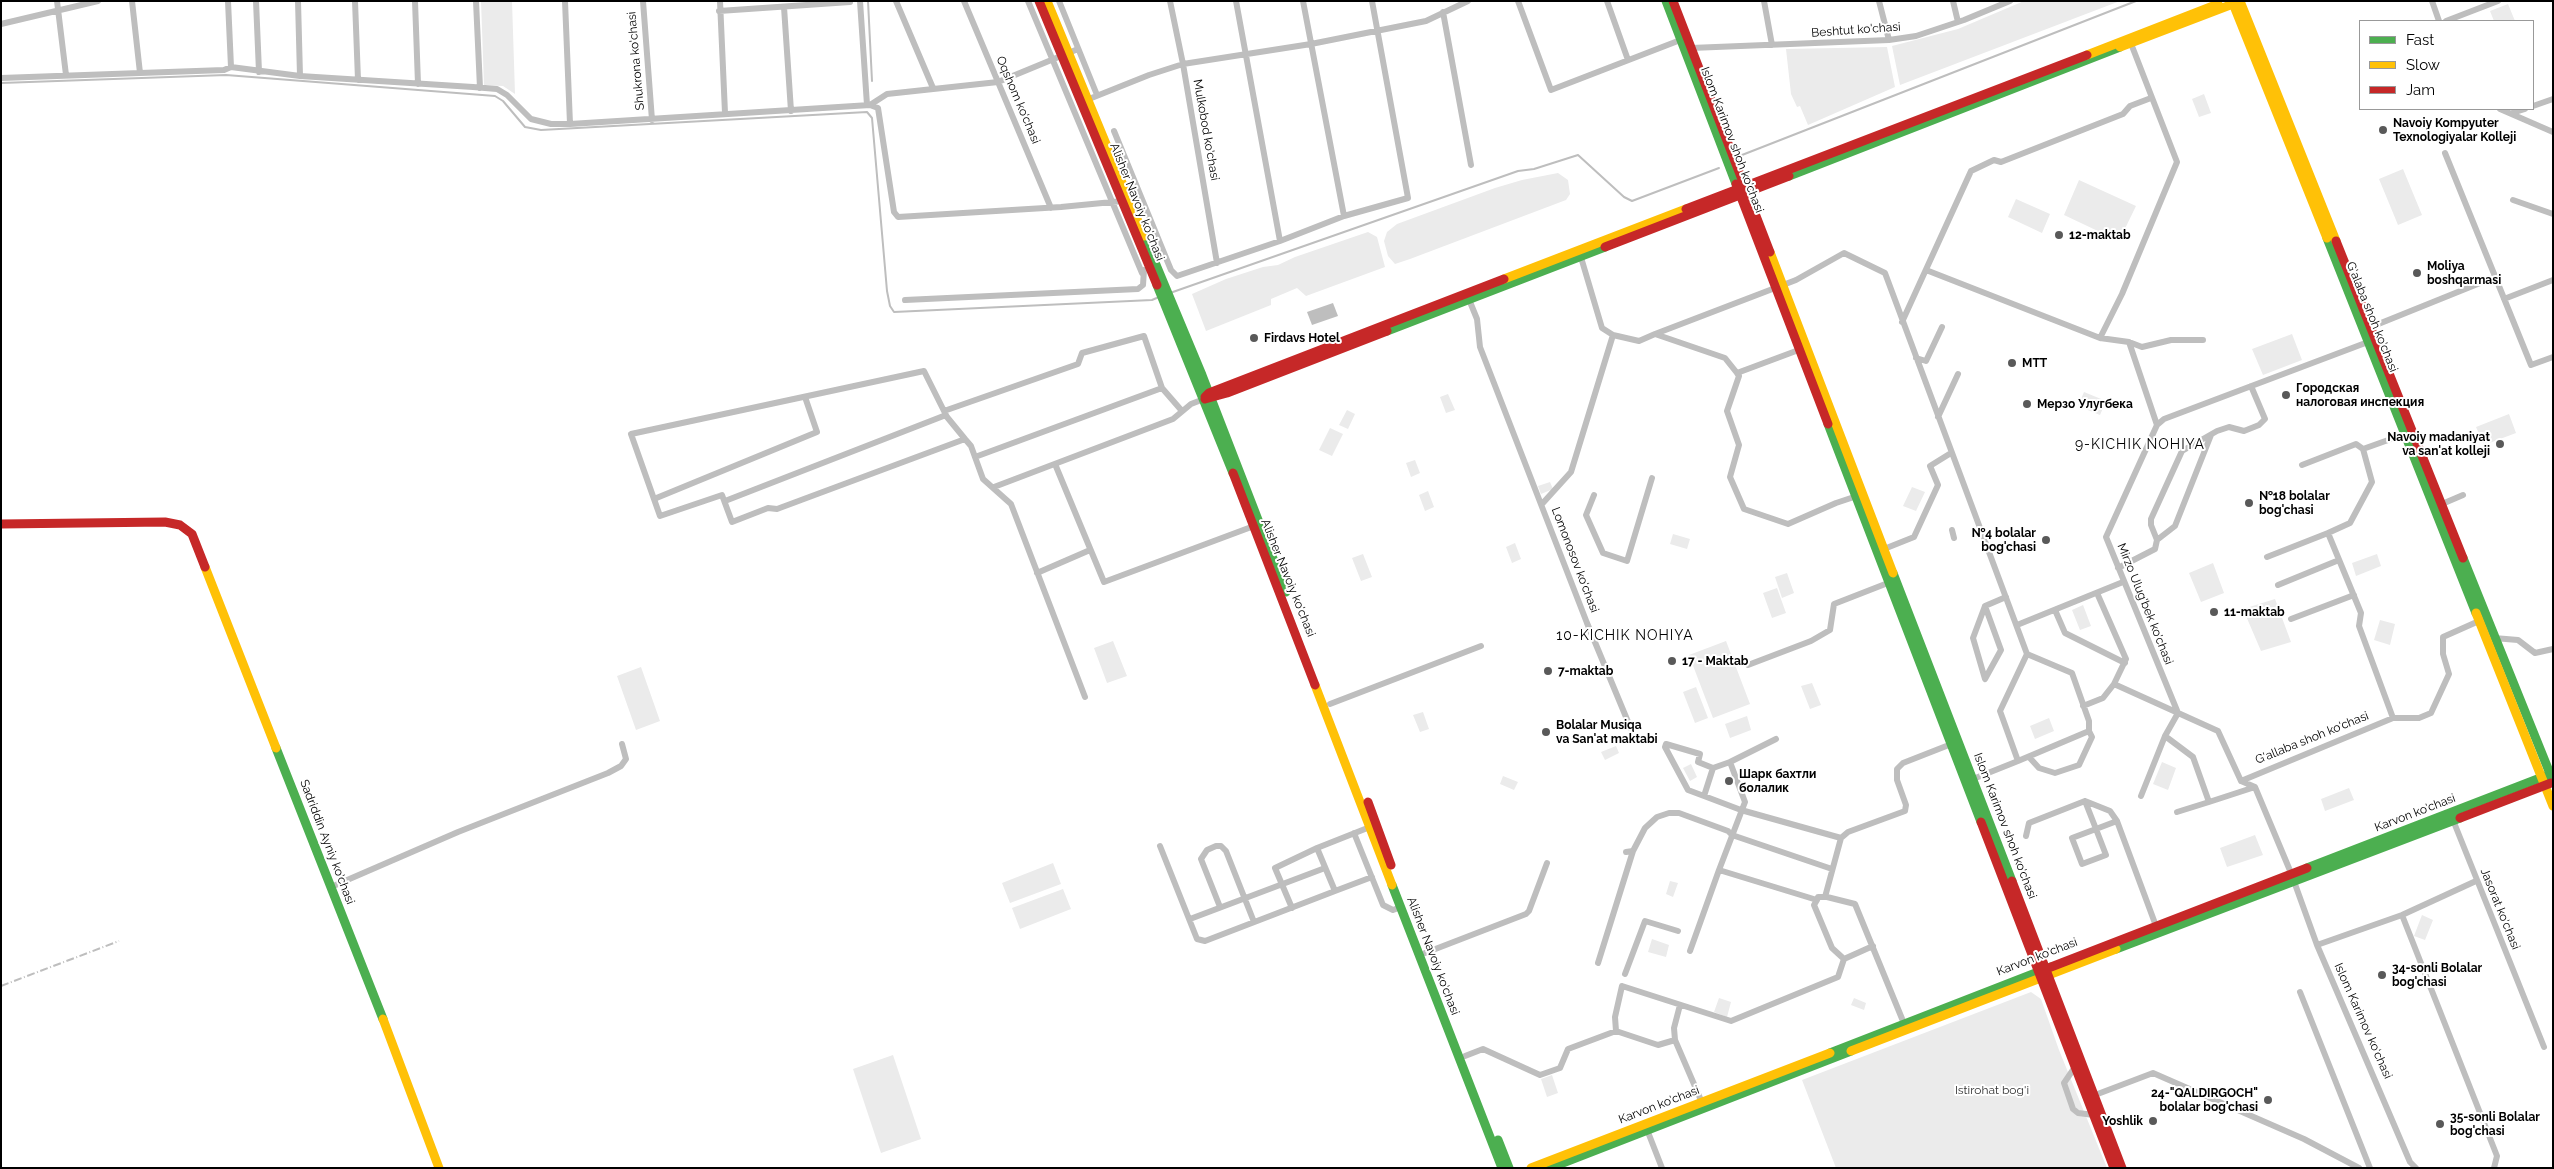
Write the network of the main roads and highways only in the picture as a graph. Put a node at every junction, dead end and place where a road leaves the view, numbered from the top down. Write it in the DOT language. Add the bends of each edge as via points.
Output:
graph roads {
  1 [pos="1039,1"];
  2 [pos="1047,1"];
  3 [pos="1666,1"];
  4 [pos="1673,1"];
  5 [pos="2235,2"];
  6 [pos="1684,39"];
  7 [pos="1066,54"];
  8 [pos="1742,190"];
  9 [pos="1169,303"];
  10 [pos="1203,378"];
  11 [pos="1226,390"];
  12 [pos="1208,397"];
  13 [pos="1219,420"];
  14 [pos="1859,495"];
  15 [pos="1,524"];
  16 [pos="1892,582"];
  17 [pos="1300,636"];
  18 [pos="1955,743"];
  19 [pos="2549,779"];
  20 [pos="1356,780"];
  21 [pos="2553,806"];
  22 [pos="2292,877"];
  23 [pos="2044,973"];
  24 [pos="2078,1063"];
  25 [pos="1646,1127"];
  26 [pos="439,1168"];
  27 [pos="1502,1168"];
  28 [pos="1509,1168"];
  29 [pos="1531,1168"];
  30 [pos="1550,1168"];
  31 [pos="2114,1168"];
  32 [pos="2122,1168"];
  1 -- 7 [label="main road, Alisher Navoiy ko'chasi"];
  2 -- 7 [label="main road, Alisher Navoiy ko'chasi"];
  3 -- 6 [label="main road, Islom Karimov shoh ko'chasi"];
  4 -- 6 [label="main road, Islom Karimov shoh ko'chasi"];
  5 -- 8 [label="main road"];
  5 -- 19 [label="main road, G'alaba shoh ko'chasi" via="2479,621"];
  5 -- 19 [label="main road, G'alaba shoh ko'chasi" via="2250,24"];
  6 -- 8 [label="main road, Islom Karimov shoh ko'chasi"];
  6 -- 8 [label="main road, Islom Karimov shoh ko'chasi" via="1691,48"];
  7 -- 9 [label="main road, Alisher Navoiy ko'chasi"];
  8 -- 11 [label="main road"];
  8 -- 14 [label="main road, Islom Karimov shoh ko'chasi"];
  9 -- 10 [label="main road, Alisher Navoiy ko'chasi"];
  9 -- 12 [label="main road, Alisher Navoiy ko'chasi"];
  10 -- 11 [label="main road"];
  10 -- 12 [label="main road, Alisher Navoiy ko'chasi"];
  11 -- 12 [label="main road"];
  11 -- 13 [label="main road" via="1218,406"];
  12 -- 13 [label="main road, Alisher Navoiy ko'chasi"];
  12 -- 17 [label="main road, Alisher Navoiy ko'chasi" via="1254,526"];
  13 -- 17 [label="main road, Alisher Navoiy ko'chasi"];
  14 -- 16 [label="main road, Islom Karimov shoh ko'chasi"];
  14 -- 16 [label="main road, Islom Karimov shoh ko'chasi" via="1884,549"];
  15 -- 26 [label="main road, Sadriddin Ayniy ko'chasi" via="165,522 192,534"];
  16 -- 18 [label="main road, Islom Karimov shoh ko'chasi"];
  17 -- 20 [label="main road, Alisher Navoiy ko'chasi"];
  17 -- 20 [label="main road, Alisher Navoiy ko'chasi" via="1330,704"];
  18 -- 23 [label="main road, Islom Karimov shoh ko'chasi"];
  18 -- 23 [label="main road, Islom Karimov shoh ko'chasi" via="1974,779"];
  19 -- 21 [label="main road, G'alaba shoh ko'chasi"];
  19 -- 22 [label="main road, Karvon ko'chasi"];
  19 -- 22 [label="main road" via="2453,820"];
  20 -- 27 [label="main road, Alisher Navoiy ko'chasi" via="1370,827"];
  20 -- 28 [label="main road, Alisher Navoiy ko'chasi"];
  22 -- 23 [label="main road"];
  22 -- 23 [label="main road, Karvon ko'chasi" via="2156,926"];
  23 -- 24 [label="main road, Islom Karimov shoh ko'chasi"];
  23 -- 25 [label="main road, Karvon ko'chasi"];
  24 -- 31 [label="main road, Islom Karimov shoh ko'chasi"];
  24 -- 32 [label="main road, Islom Karimov shoh ko'chasi" via="2095,1095"];
  25 -- 29 [label="main road, Karvon ko'chasi"];
  25 -- 30 [label="main road"];
}
